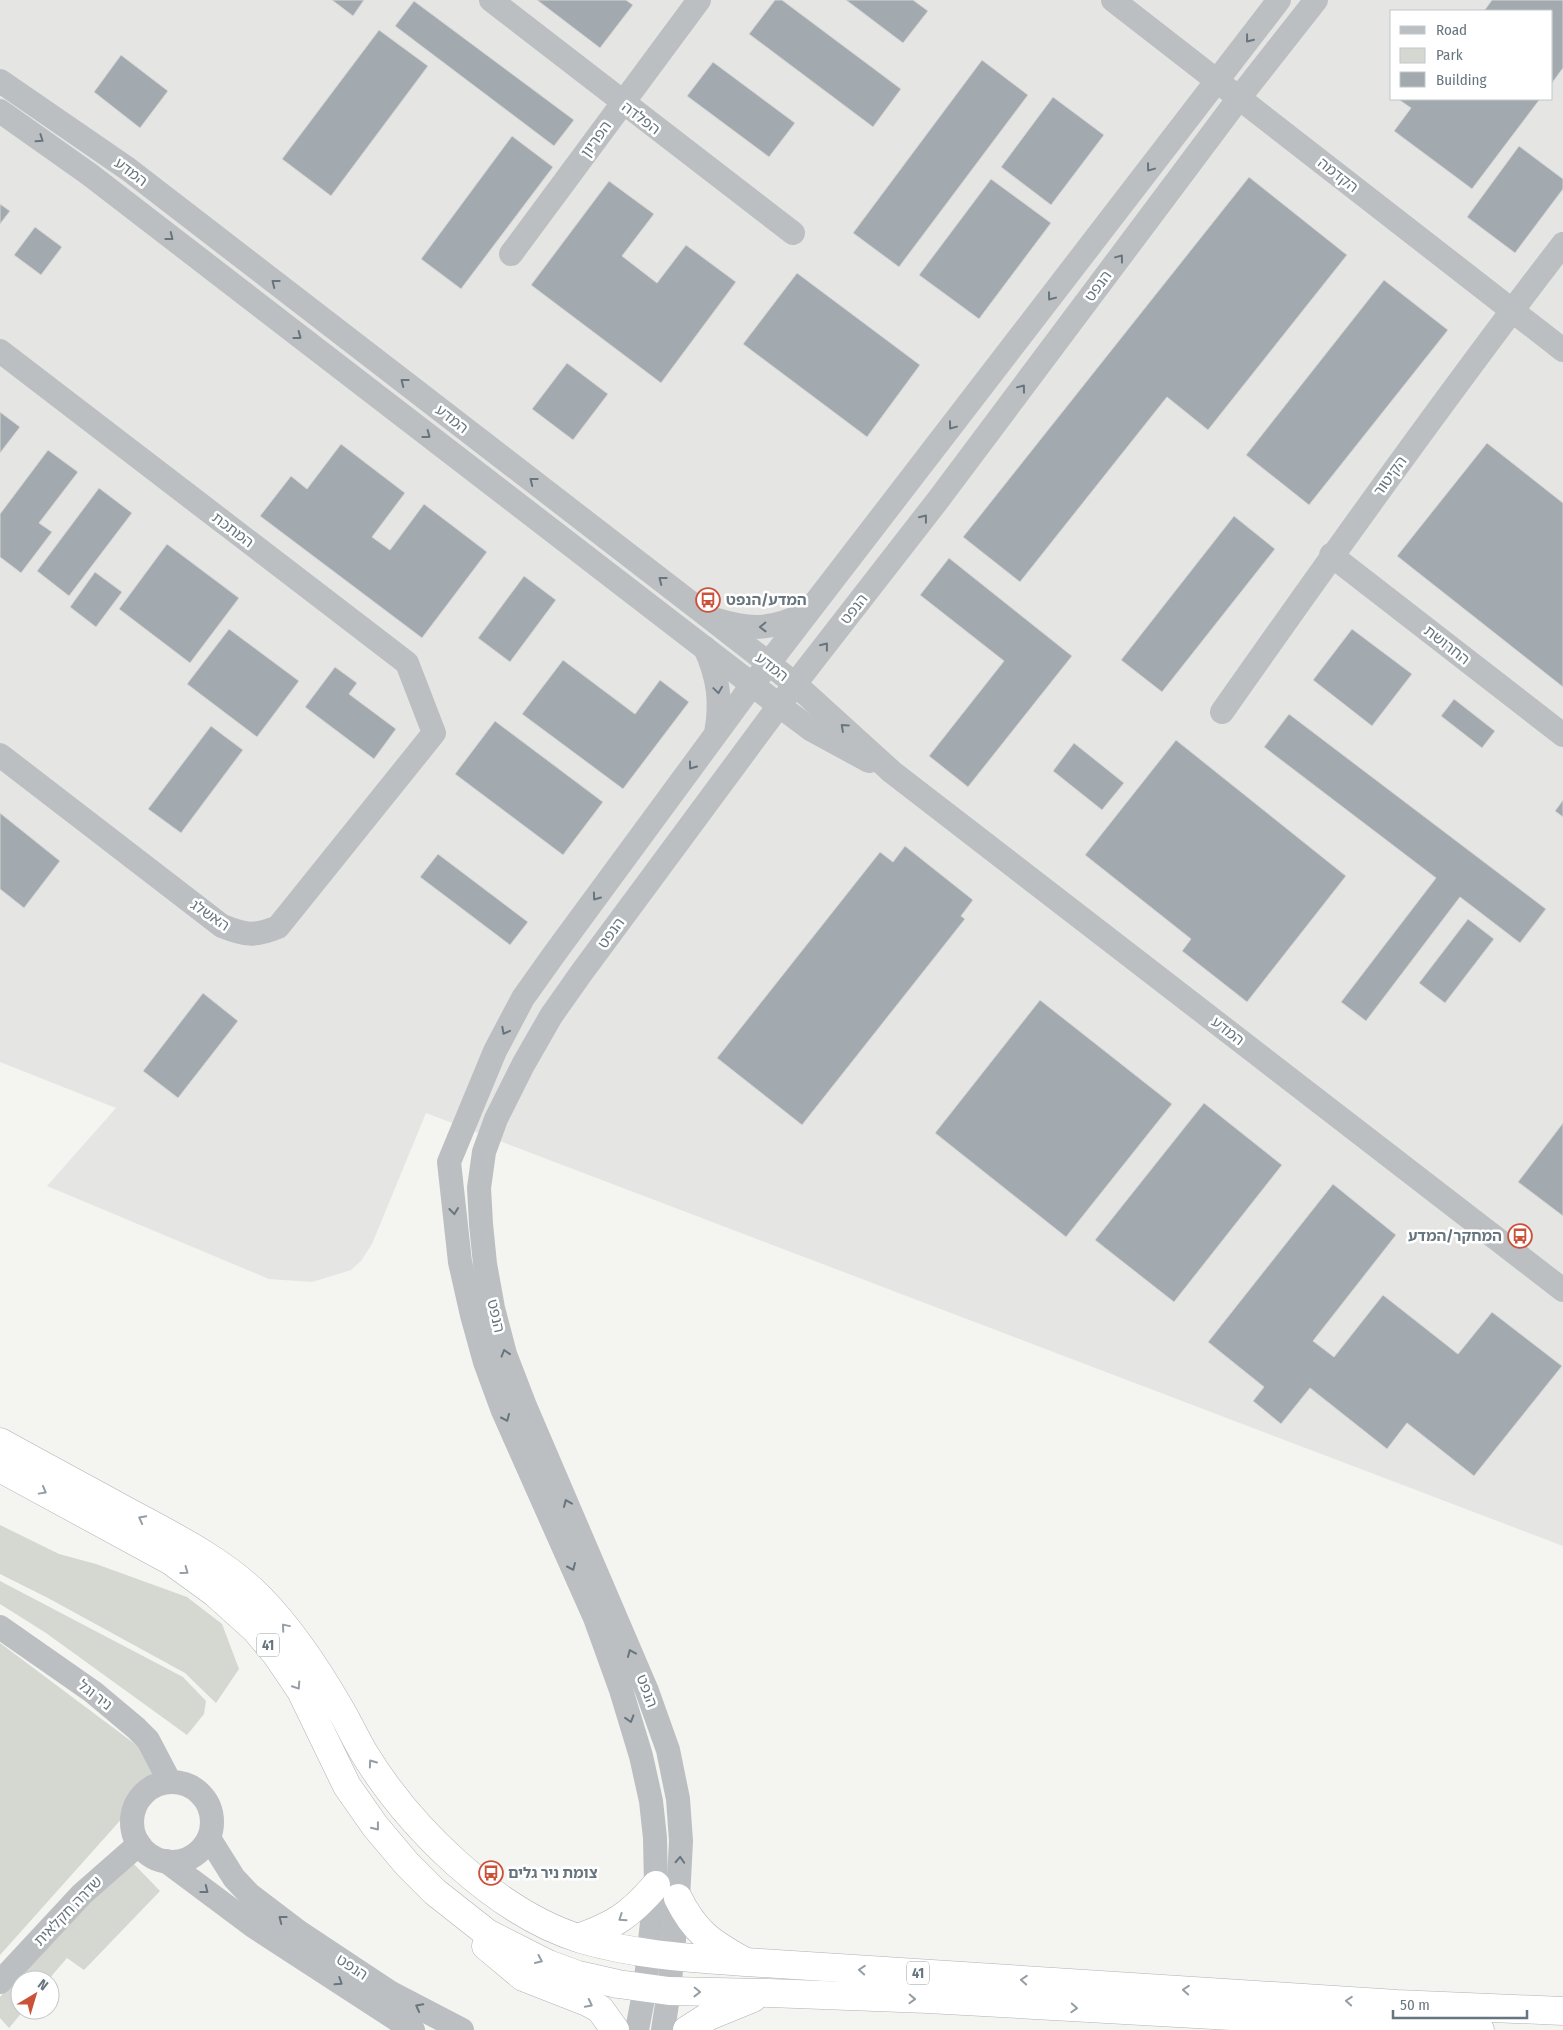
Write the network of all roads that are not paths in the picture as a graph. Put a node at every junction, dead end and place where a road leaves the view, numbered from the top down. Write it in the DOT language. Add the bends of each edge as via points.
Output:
graph roads {
  1 [pos="491,0"];
  2 [pos="699,0"];
  3 [pos="1113,0"];
  4 [pos="1279,0"];
  5 [pos="1316,0"];
  6 [pos="1216,80"];
  7 [pos="0,81"];
  8 [pos="1239,98"];
  9 [pos="622,103"];
  10 [pos="0,111"];
  11 [pos="793,233"];
  12 [pos="1563,244"];
  13 [pos="511,254"];
  14 [pos="1512,310"];
  15 [pos="1563,350"];
  16 [pos="0,351"];
  17 [pos="1331,556"];
  18 [pos="809,612"];
  19 [pos="710,617"];
  20 [pos="705,648"];
  21 [pos="768,664"];
  22 [pos="752,684"];
  23 [pos="794,684"];
  24 [pos="779,705"];
  25 [pos="1222,712"];
  26 [pos="812,730"];
  27 [pos="434,733"];
  28 [pos="716,734"];
  29 [pos="1563,735"];
  30 [pos="744,752"];
  31 [pos="0,755"];
  32 [pos="892,772"];
  33 [pos="1563,1290"];
  34 [pos="0,1442"];
  35 [pos="0,1468"];
  36 [pos="0,1627"];
  37 [pos="170,1782"];
  38 [pos="209,1838"];
  39 [pos="139,1844"];
  40 [pos="166,1861"];
  41 [pos="667,1891"];
  42 [pos="249,1894"];
  43 [pos="453,1907"];
  44 [pos="235,1912"];
  45 [pos="578,1938"];
  46 [pos="660,1955"];
  47 [pos="746,1962"];
  48 [pos="0,1982"];
  49 [pos="657,1989"];
  50 [pos="769,1993"];
  51 [pos="1563,2011"];
  52 [pos="413,2030"];
  53 [pos="462,2030"];
  54 [pos="615,2030"];
  55 [pos="637,2030"];
  56 [pos="663,2030"];
  57 [pos="687,2030"];
  58 [pos="1480,2030"];
  1 -- 9 [label="street, הפלדה"];
  2 -- 9 [label="street, הפריון"];
  3 -- 6 [label="street, הקדמה"];
  4 -- 6 [label="street, הנפט, one-way"];
  5 -- 8 [label="street, הנפט"];
  6 -- 8 [label="street, הקדמה"];
  6 -- 18 [label="street, הנפט, one-way"];
  19 -- 7 [label="street, המדע, one-way" via="128,169"];
  8 -- 14 [label="street, הקדמה"];
  23 -- 8 [label="street, הנפט, one-way" via="944,492"];
  9 -- 11 [label="street, הפלדה"];
  9 -- 13 [label="street, הפריון"];
  10 -- 20 [label="street, המדע, one-way" via="89,174"];
  12 -- 14 [label="street, הקיטור"];
  14 -- 15 [label="street, הקדמה"];
  14 -- 17 [label="street, הקיטור"];
  16 -- 27 [label="street, המתכת" via="407,663"];
  17 -- 25 [label="street, הקיטור"];
  17 -- 29 [label="street, החרושת"];
  18 -- 19 [label="street, one-way" via="780,625 765,627 734,624"];
  18 -- 21 [label="street, הנפט"];
  19 -- 21 [label="street, המדע"];
  20 -- 22 [label="street, המדע"];
  20 -- 28 [label="street, one-way" via="718,688 720,709"];
  21 -- 22 [label="street, הנפט"];
  21 -- 23 [label="street, המדע"];
  22 -- 24 [label="street, המדע"];
  22 -- 28 [label="street, הנפט"];
  23 -- 24 [label="street, הנפט"];
  32 -- 23 [label="street, המדע, one-way"];
  24 -- 26 [label="street, המדע"];
  24 -- 30 [label="street, הנפט"];
  26 -- 30 [label="street" via="780,731"];
  26 -- 32 [label="street, המדע"];
  27 -- 31 [label="street, האשלג" via="278,927 243,935 222,926"];
  28 -- 41 [label="street, הנפט, one-way" via="523,998 495,1051 449,1162 460,1262 485,1362 503,1411 595,1618 621,1690 641,1756"];
  41 -- 30 [label="street, הנפט, one-way" via="681,1841 678,1799 668,1750 647,1691 524,1406 505,1354 485,1264 479,1188 484,1152 496,1119 551,1016"];
  32 -- 33 [label="street, המדע"];
  45 -- 34 [label="highway, 41, one-way" via="513,1905 460,1867 432,1840 383,1780 313,1664 260,1598 231,1574 178,1539"];
  35 -- 43 [label="highway, 41, one-way" via="171,1561 215,1592 255,1629 301,1691 347,1786 375,1826 407,1864"];
  36 -- 37 [label="street, ניר וגל" via="93,1692 136,1728 148,1740"];
  37 -- 38 [label="street" via="184,1784 205,1799 211,1811"];
  37 -- 39 [label="street" via="158,1784 139,1799 132,1821"];
  38 -- 40 [label="street" via="192,1857"];
  38 -- 42 [label="street, הנפט" via="234,1878"];
  39 -- 40 [label="street" via="146,1852"];
  39 -- 48 [label="street, שדרה חקלאית" via="82,1894"];
  40 -- 44 [label="street, הנפט, one-way"];
  41 -- 45 [label="highway, one-way" via="640,1903 622,1919 602,1930"];
  41 -- 46 [label="street, הנפט"];
  41 -- 47 [label="highway" via="696,1928 716,1945"];
  42 -- 44 [label="street"];
  53 -- 42 [label="street, הנפט, one-way" via="391,1992 299,1932"];
  43 -- 49 [label="highway, 41, one-way" via="487,1933 548,1964 578,1975"];
  43 -- 54 [label="highway, one-way" via="484,1945 523,1977 600,2009"];
  44 -- 52 [label="street, הנפט, one-way"];
  45 -- 46 [label="highway, 41"];
  46 -- 47 [label="highway, 41"];
  46 -- 49 [label="street, הנפט"];
  51 -- 47 [label="highway, 41, one-way" via="1397,2004"];
  49 -- 50 [label="highway, 41, one-way"];
  49 -- 55 [label="street, הנפט"];
  49 -- 56 [label="street, הנפט"];
  50 -- 57 [label="highway" via="708,2016"];
  50 -- 58 [label="highway, 41, one-way"];
}
